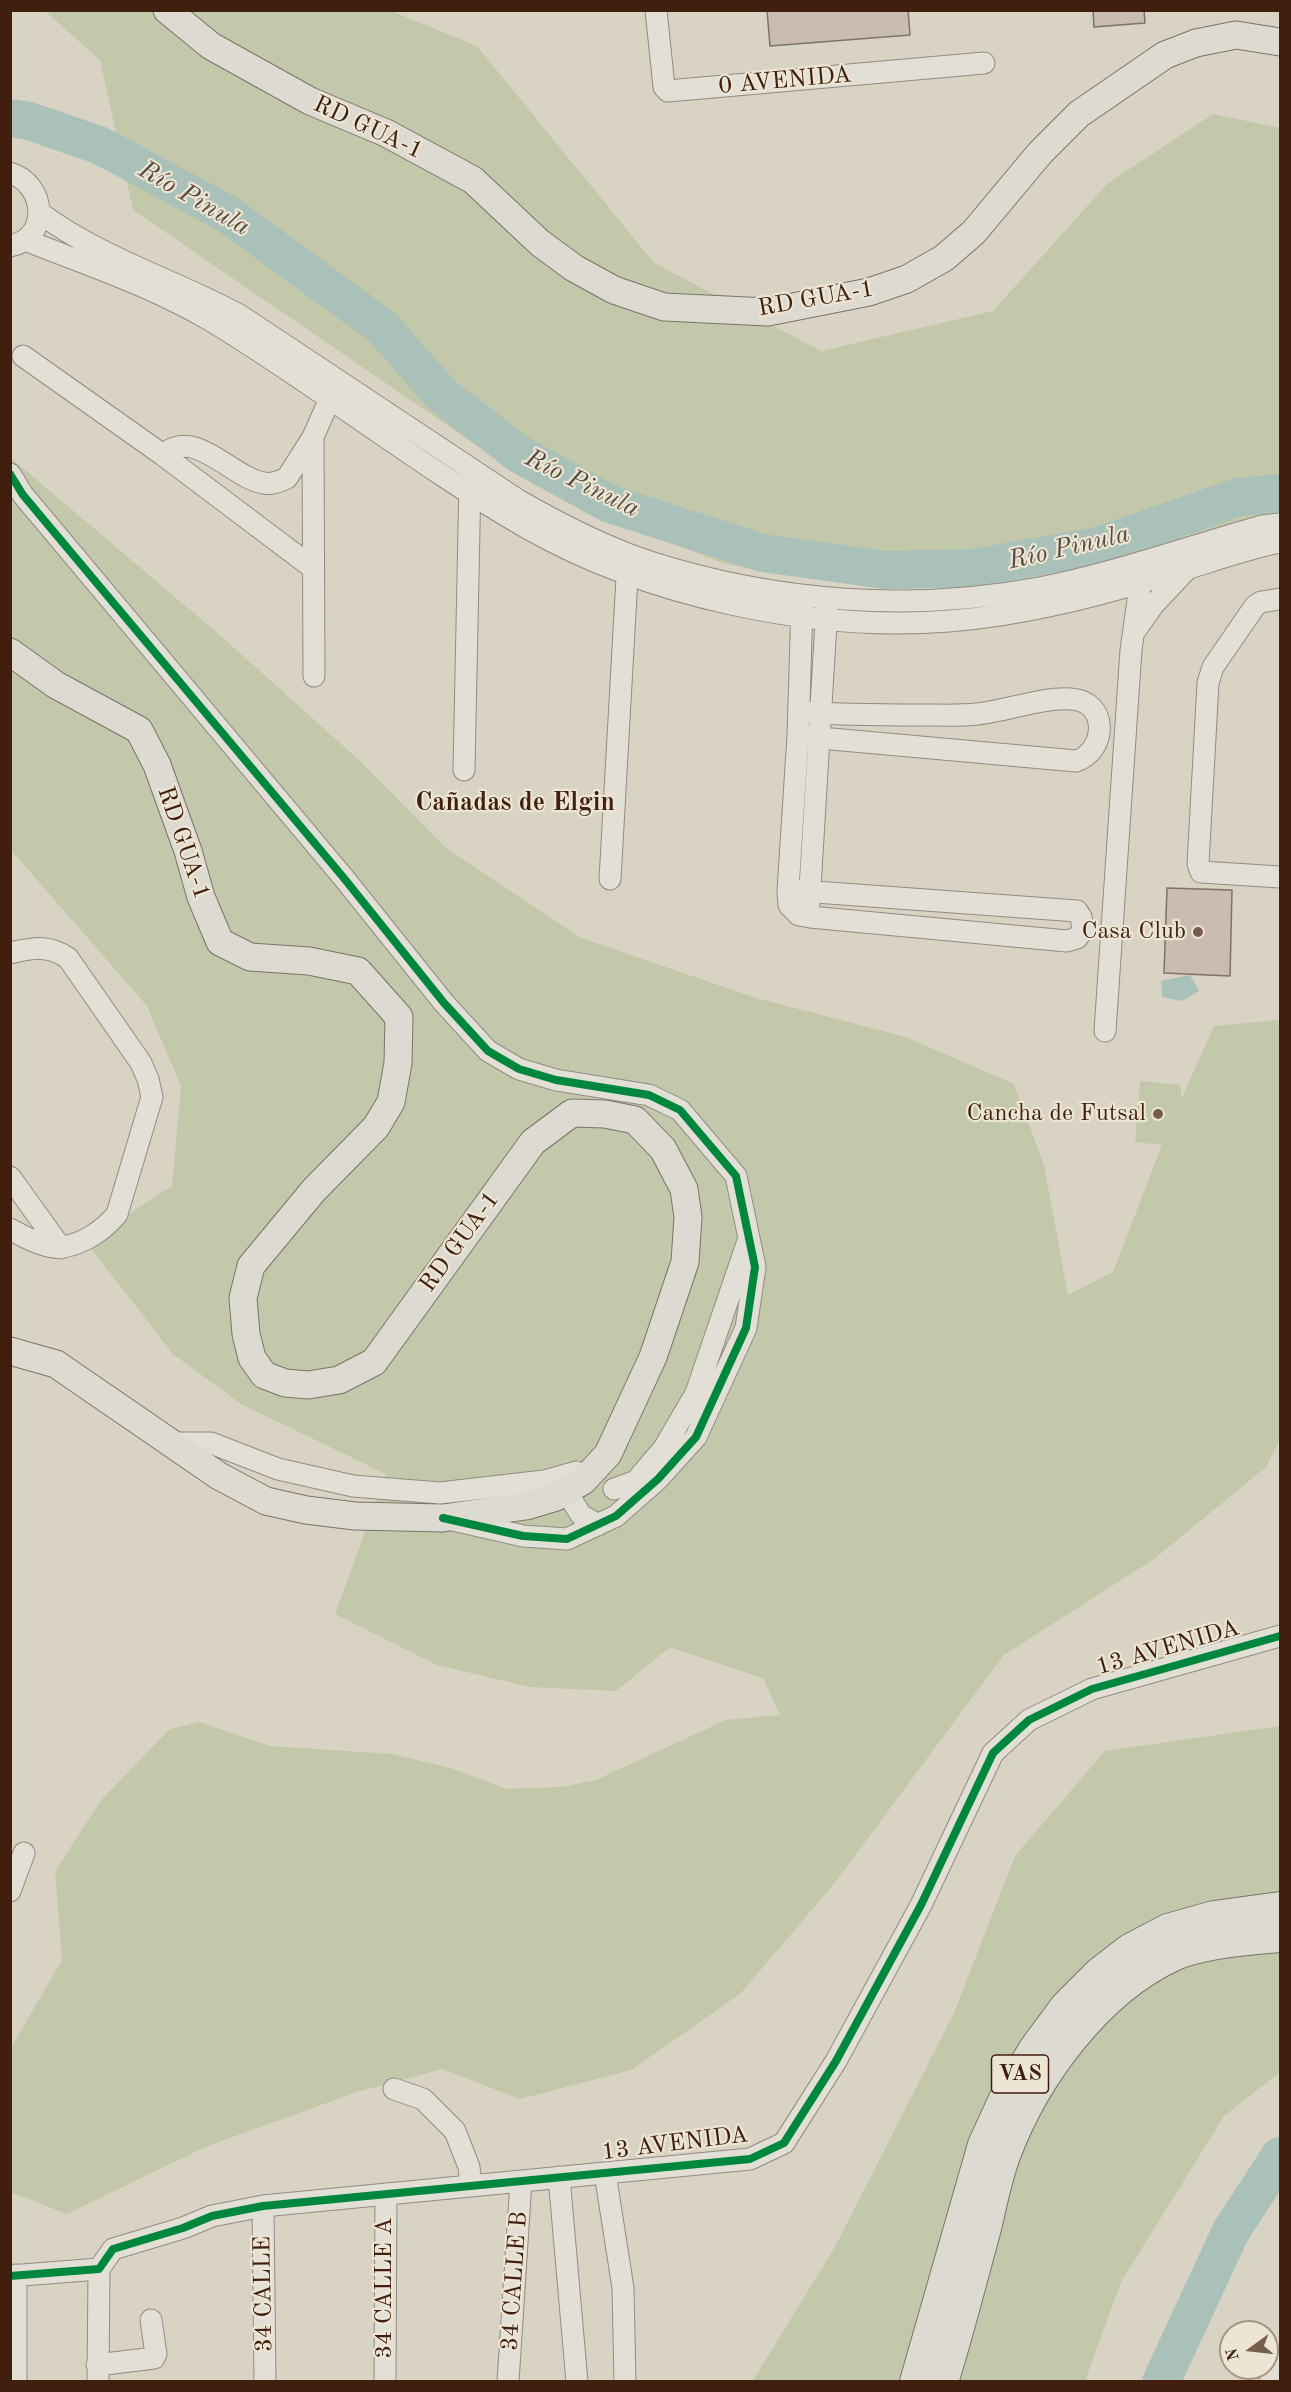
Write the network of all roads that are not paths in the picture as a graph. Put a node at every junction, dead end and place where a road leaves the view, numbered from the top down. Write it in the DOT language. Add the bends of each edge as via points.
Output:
graph roads {
  1 [pos="167,10"];
  2 [pos="656,10"];
  3 [pos="1281,42"];
  4 [pos="984,63"];
  5 [pos="10,173"];
  6 [pos="40,213"];
  7 [pos="18,243"];
  8 [pos="23,356"];
  9 [pos="334,388"];
  10 [pos="314,437"];
  11 [pos="163,454"];
  12 [pos="472,470"];
  13 [pos="10,474"];
  14 [pos="468,492"];
  15 [pos="1281,524"];
  16 [pos="1281,542"];
  17 [pos="1144,559"];
  18 [pos="627,563"];
  19 [pos="313,568"];
  20 [pos="1187,569"];
  21 [pos="1140,583"];
  22 [pos="802,595"];
  23 [pos="1281,599"];
  24 [pos="827,609"];
  25 [pos="802,618"];
  26 [pos="1133,634"];
  27 [pos="10,652"];
  28 [pos="314,676"];
  29 [pos="799,712"];
  30 [pos="820,713"];
  31 [pos="808,737"];
  32 [pos="464,770"];
  33 [pos="1281,877"];
  34 [pos="610,879"];
  35 [pos="798,890"];
  36 [pos="10,953"];
  37 [pos="1105,1031"];
  38 [pos="10,1177"];
  39 [pos="10,1229"];
  40 [pos="750,1238"];
  41 [pos="61,1248"];
  42 [pos="10,1351"];
  43 [pos="171,1443"];
  44 [pos="571,1482"];
  45 [pos="614,1489"];
  46 [pos="442,1518"];
  47 [pos="598,1525"];
  48 [pos="1281,1636"];
  49 [pos="24,1853"];
  50 [pos="10,1891"];
  51 [pos="1281,1908"];
  52 [pos="1281,1936"];
  53 [pos="393,2089"];
  54 [pos="605,2173"];
  55 [pos="559,2177"];
  56 [pos="521,2181"];
  57 [pos="471,2186"];
  58 [pos="386,2194"];
  59 [pos="263,2206"];
  60 [pos="99,2269"];
  61 [pos="13,2276"];
  62 [pos="151,2319"];
  63 [pos="1281,2357"];
  64 [pos="98,2373"];
  65 [pos="16,2382"];
  66 [pos="265,2382"];
  67 [pos="385,2382"];
  68 [pos="508,2382"];
  69 [pos="577,2382"];
  70 [pos="625,2382"];
  71 [pos="916,2382"];
  72 [pos="942,2382"];
  73 [pos="1270,2382"];
  1 -- 3 [label="main road, RD GUA-1" via="211,46 310,101 386,133 473,180 540,243 614,290 664,307 768,312 869,292 907,279 944,258 974,232 1040,153 1079,114 1165,55 1196,43 1236,35"];
  2 -- 4 [label="street, 0 AVENIDA" via="664,87 668,91"];
  5 -- 6 [label="street" via="30,184 40,202"];
  6 -- 7 [label="street" via="38,224"];
  6 -- 9 [label="street" via="78,239 241,316"];
  7 -- 9 [label="street" via="135,284"];
  8 -- 11 [label="street"];
  9 -- 10 [label="street"];
  9 -- 12 [label="street"];
  9 -- 14 [label="street"];
  10 -- 11 [label="street" via="287,478 266,484 184,444"];
  10 -- 19 [label="street"];
  11 -- 19 [label="street"];
  12 -- 14 [label="street"];
  12 -- 18 [label="street"];
  13 -- 40 [label="street" via="23,495 488,1051 519,1069 556,1080 649,1095 680,1110 736,1176"];
  14 -- 18 [label="street" via="553,542"];
  14 -- 32 [label="street"];
  15 -- 17 [label="street"];
  16 -- 20 [label="street"];
  17 -- 21 [label="street"];
  17 -- 24 [label="street" via="1041,587 994,595"];
  18 -- 22 [label="street"];
  18 -- 25 [label="street" via="710,598"];
  18 -- 34 [label="street"];
  19 -- 28 [label="street"];
  20 -- 21 [label="street"];
  20 -- 26 [label="street"];
  21 -- 24 [label="street" via="1047,608 998,616 908,622"];
  21 -- 26 [label="street"];
  22 -- 24 [label="street"];
  22 -- 25 [label="street"];
  23 -- 33 [label="street" via="1255,606 1210,673 1198,864 1201,872"];
  24 -- 25 [label="street"];
  24 -- 30 [label="street"];
  25 -- 29 [label="street"];
  26 -- 37 [label="street"];
  27 -- 44 [label="main road, RD GUA-1" via="56,685 139,730 157,765 220,942 249,957 358,971 399,1017 398,1063 391,1102 376,1126 314,1190 251,1266 243,1298 246,1334 252,1358 264,1374 285,1383 308,1384 339,1380 374,1362 532,1142 572,1113 635,1120 663,1149 684,1188 688,1217 685,1262 653,1357 608,1454 583,1481"];
  29 -- 30 [label="street"];
  29 -- 31 [label="street"];
  30 -- 31 [label="street"];
  30 -- 31 [label="street" via="974,715 1072,699 1089,703 1096,710 1099,723 1094,750 1076,761"];
  31 -- 35 [label="street"];
  35 -- 35 [label="street" via="789,905 799,915 1067,941 1077,938 1083,930 1077,911"];
  36 -- 41 [label="street" via="39,947 68,958 141,1063 152,1097 117,1214 104,1229"];
  38 -- 41 [label="street"];
  39 -- 41 [label="street" via="26,1239"];
  40 -- 45 [label="street" via="696,1393 664,1448 636,1481"];
  40 -- 47 [label="street" via="755,1267 746,1328 696,1437 658,1479 616,1516"];
  42 -- 43 [label="main road, RD GUA-1" via="56,1364"];
  43 -- 44 [label="street" via="210,1443 278,1469 353,1486 440,1493 544,1481"];
  43 -- 46 [label="main road, RD GUA-1" via="219,1476 266,1501 355,1516"];
  44 -- 46 [label="main road, RD GUA-1" via="526,1506"];
  44 -- 47 [label="street" via="581,1515"];
  46 -- 47 [label="street" via="523,1536 567,1539"];
  48 -- 54 [label="street, 13 AVENIDA" via="1092,1689 1029,1720 993,1753 921,1905 836,2061 784,2143 750,2159"];
  49 -- 50 [label="street"];
  51 -- 71 [label="highway, VAS" via="1214,1917 1168,1930 1131,1950 1099,1974 1066,2007 1006,2097 984,2145"];
  52 -- 72 [label="highway, VAS" via="1174,1954 1113,1996 1081,2026 1052,2065 1004,2153"];
  53 -- 57 [label="street" via="423,2099 455,2131 469,2167"];
  54 -- 55 [label="street, 13 AVENIDA"];
  54 -- 70 [label="street" via="623,2288"];
  55 -- 56 [label="street, 13 AVENIDA"];
  55 -- 69 [label="street"];
  56 -- 57 [label="street, 13 AVENIDA"];
  56 -- 68 [label="street, 34 CALLE B"];
  57 -- 58 [label="street, 13 AVENIDA"];
  58 -- 59 [label="street, 13 AVENIDA"];
  58 -- 67 [label="street, 34 CALLE A"];
  59 -- 60 [label="street, 13 AVENIDA" via="212,2216 114,2248"];
  59 -- 66 [label="street, 34 CALLE"];
  60 -- 61 [label="street"];
  60 -- 64 [label="street"];
  61 -- 65 [label="street"];
  62 -- 64 [label="street" via="154,2358"];
  63 -- 73 [label="street"];
}
